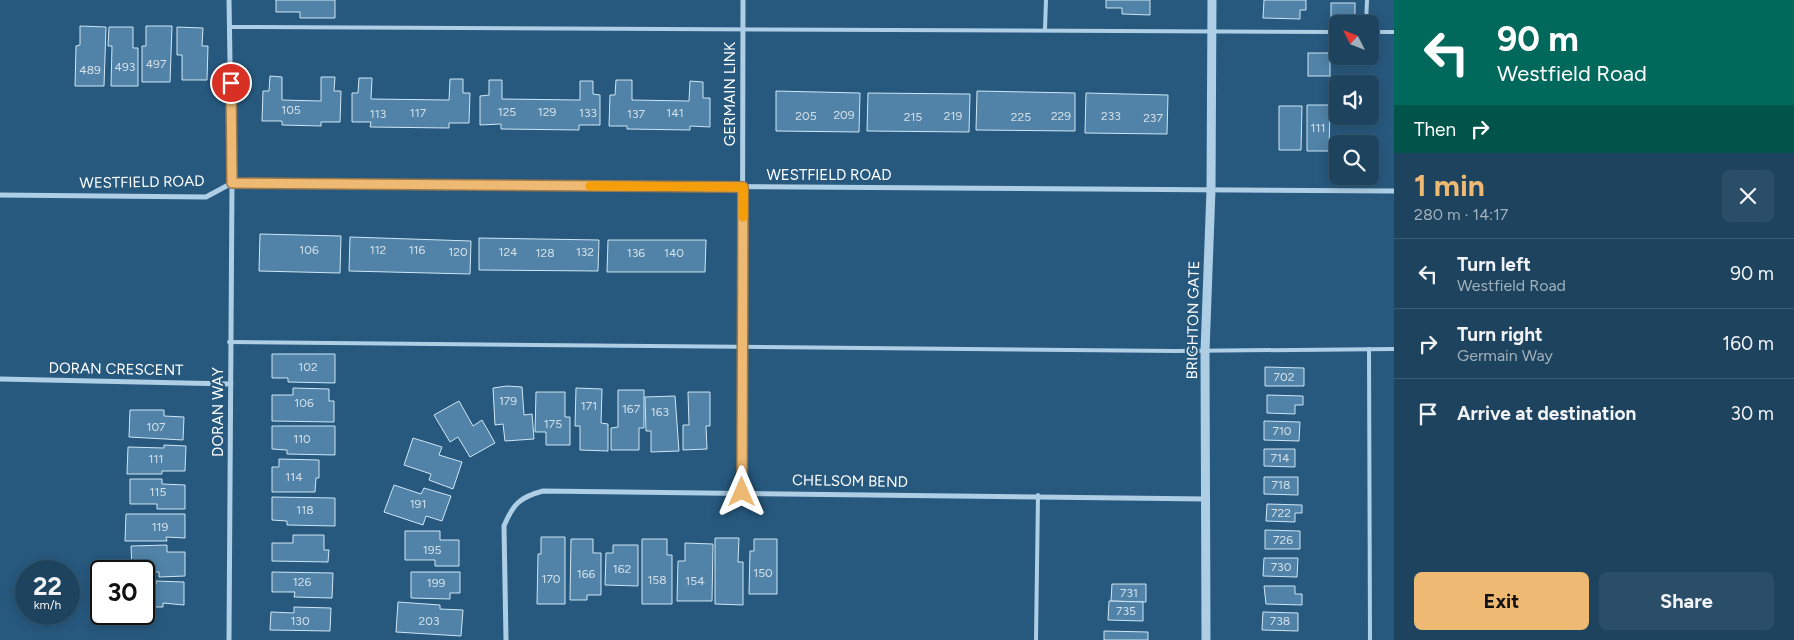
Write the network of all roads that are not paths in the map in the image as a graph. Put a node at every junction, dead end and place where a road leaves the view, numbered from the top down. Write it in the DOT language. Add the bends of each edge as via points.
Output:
graph roads {
  1 [pos="229,0"];
  2 [pos="743,0"];
  3 [pos="1046,0"];
  4 [pos="1212,0"];
  5 [pos="1367,0"];
  6 [pos="1366,15"];
  7 [pos="230,27"];
  8 [pos="742,29"];
  9 [pos="1045,30"];
  10 [pos="1329,32"];
  11 [pos="1379,32"];
  12 [pos="1394,32"];
  13 [pos="1213,33"];
  14 [pos="232,183"];
  15 [pos="743,187"];
  16 [pos="1211,190"];
  17 [pos="1394,191"];
  18 [pos="0,195"];
  19 [pos="230,342"];
  20 [pos="742,348"];
  21 [pos="1369,349"];
  22 [pos="1394,349"];
  23 [pos="1205,351"];
  24 [pos="0,379"];
  25 [pos="231,384"];
  26 [pos="742,492"];
  27 [pos="1038,495"];
  28 [pos="1206,499"];
  29 [pos="229,640"];
  30 [pos="506,640"];
  31 [pos="1036,640"];
  32 [pos="1206,640"];
  33 [pos="1370,640"];
  1 -- 7 [label="street, DORAN WAY"];
  2 -- 8 [label="street, GERMAIN LINK"];
  3 -- 9 [label="lane"];
  4 -- 13 [label="street, BRIGHTON GATE"];
  5 -- 6 [label="lane"];
  7 -- 8 [label="lane"];
  7 -- 14 [label="street, DORAN WAY"];
  8 -- 9 [label="lane"];
  8 -- 15 [label="street, GERMAIN LINK"];
  9 -- 13 [label="lane"];
  10 -- 13 [label="lane"];
  11 -- 12 [label="lane"];
  13 -- 16 [label="street, BRIGHTON GATE"];
  14 -- 15 [label="street, WESTFIELD ROAD"];
  14 -- 18 [label="street, WESTFIELD ROAD" via="206,197"];
  14 -- 19 [label="street, DORAN WAY"];
  15 -- 16 [label="street, WESTFIELD ROAD"];
  15 -- 20 [label="street, GERMAIN LINK"];
  16 -- 17 [label="street, WESTFIELD ROAD"];
  16 -- 23 [label="street, BRIGHTON GATE"];
  19 -- 20 [label="lane"];
  19 -- 25 [label="street, DORAN WAY"];
  20 -- 23 [label="lane"];
  20 -- 26 [label="street, GERMAIN LINK"];
  21 -- 22 [label="lane"];
  21 -- 23 [label="lane"];
  21 -- 33 [label="lane"];
  23 -- 28 [label="street, BRIGHTON GATE"];
  24 -- 25 [label="street, DORAN CRESCENT"];
  25 -- 29 [label="street, DORAN WAY"];
  26 -- 27 [label="street, CHELSOM BEND"];
  26 -- 30 [label="street, CHELSOM BEND" via="544,491 525,496 510,511 504,526"];
  27 -- 28 [label="street, CHELSOM BEND"];
  27 -- 31 [label="lane"];
  28 -- 32 [label="street, BRIGHTON GATE"];
}
